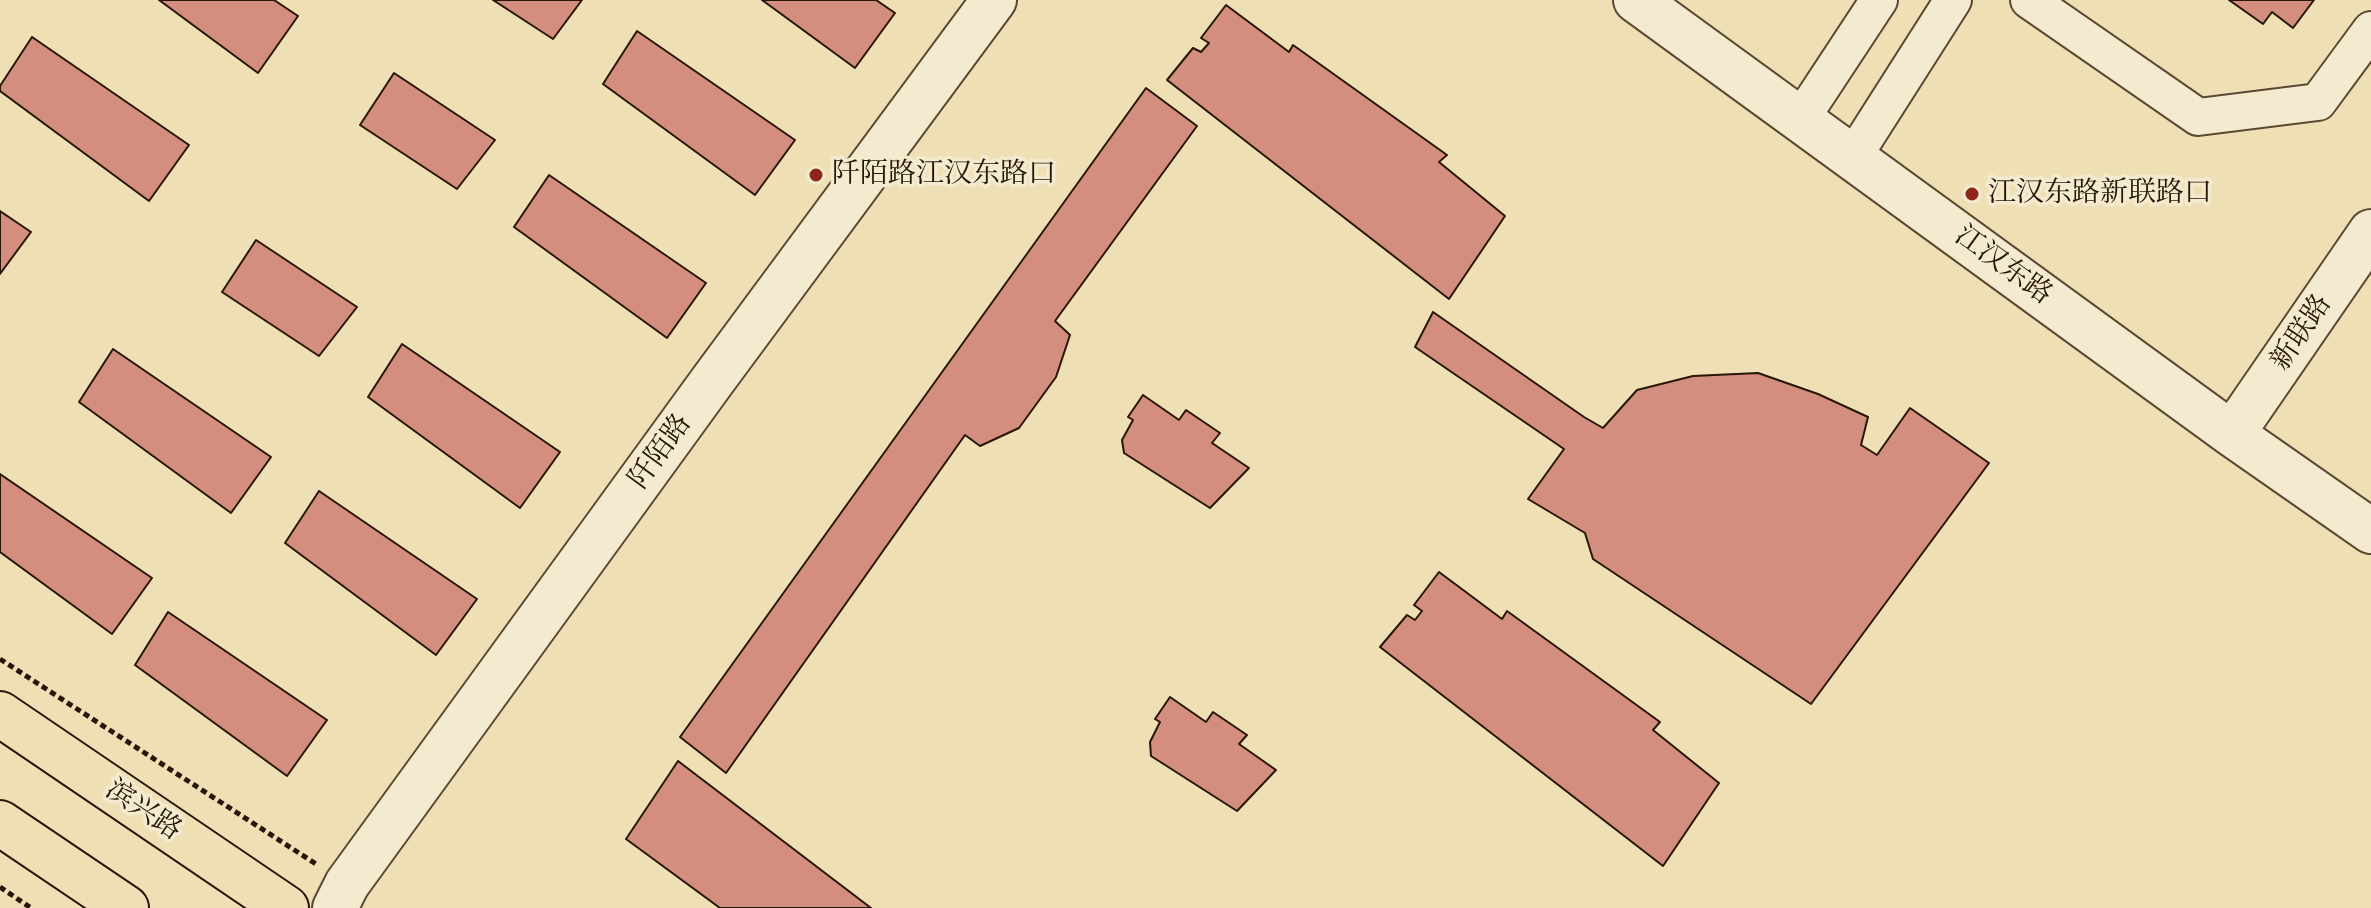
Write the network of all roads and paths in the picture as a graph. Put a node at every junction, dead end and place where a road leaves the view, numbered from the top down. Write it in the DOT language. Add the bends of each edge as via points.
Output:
graph roads {
  1 [pos="994,0"];
  2 [pos="1636,0"];
  3 [pos="1879,0"];
  4 [pos="1953,0"];
  5 [pos="2029,0"];
  6 [pos="2371,30"];
  7 [pos="1800,120"];
  8 [pos="1853,157"];
  9 [pos="2371,232"];
  10 [pos="2232,434"];
  11 [pos="2371,531"];
  12 [pos="0,659"];
  13 [pos="0,714"];
  14 [pos="0,823"];
  15 [pos="0,887"];
  16 [pos="341,896"];
  17 [pos="31,908"];
  18 [pos="126,908"];
  19 [pos="286,908"];
  1 -- 16 [label="street, 阡陌路"];
  2 -- 7 [label="street, 江汉东路"];
  3 -- 7 [label="street"];
  4 -- 8 [label="street"];
  5 -- 6 [label="street" via="2198,117 2318,102"];
  7 -- 8 [label="street, 江汉东路"];
  8 -- 10 [label="street, 江汉东路"];
  9 -- 10 [label="street, 新联路"];
  10 -- 11 [label="street, 江汉东路"];
  12 -- 16 [label="path"];
  13 -- 19 [label="main road, 滨兴路"];
  14 -- 18 [label="main road"];
  15 -- 17 [label="path"];
}
